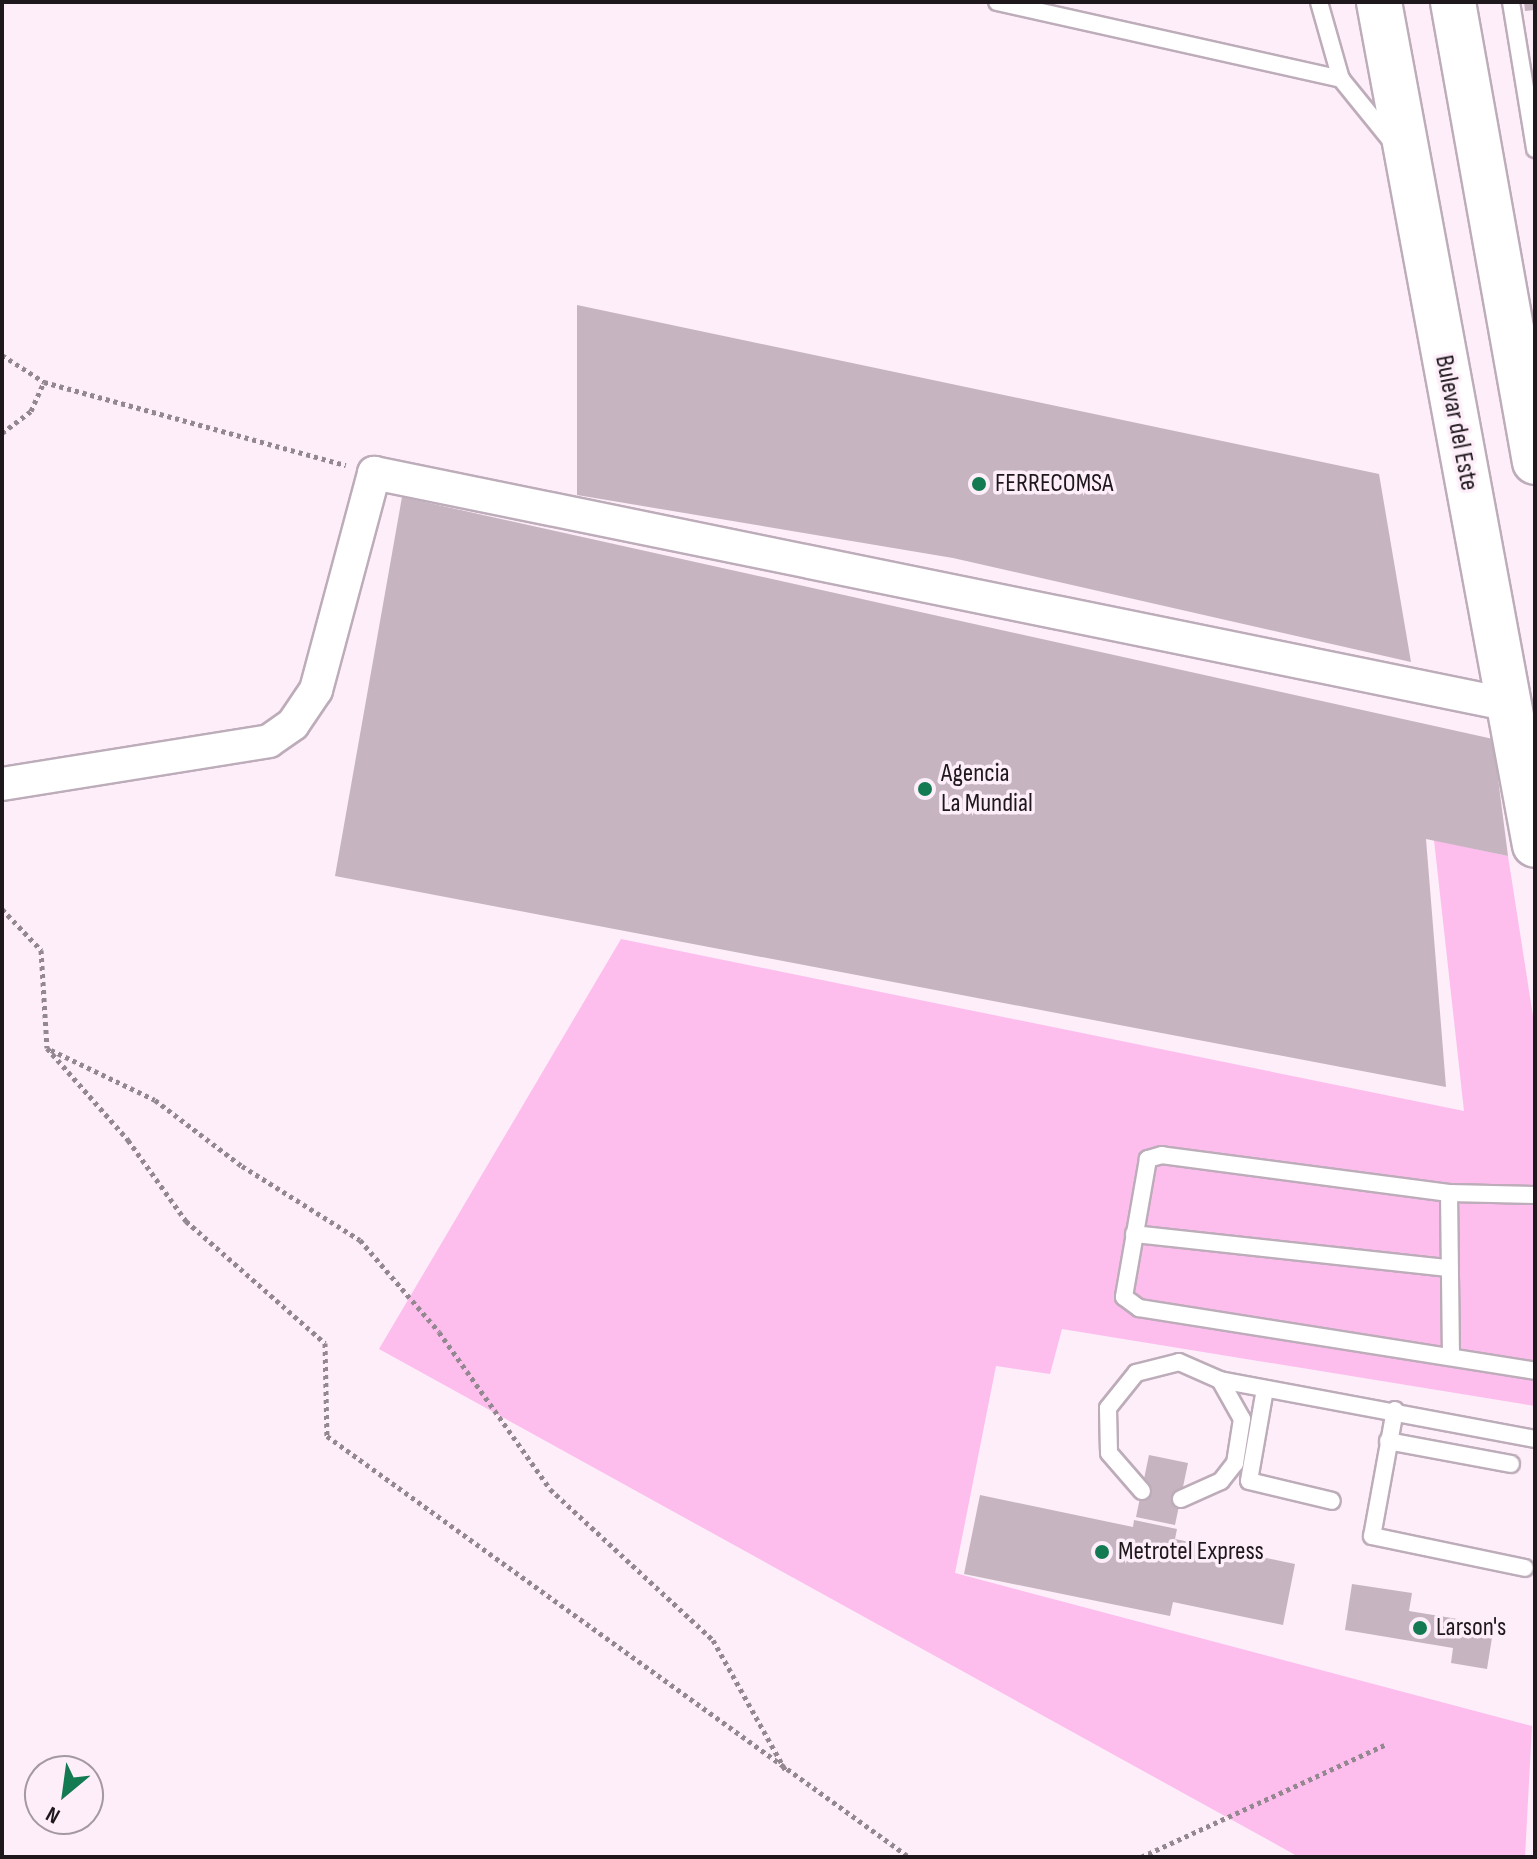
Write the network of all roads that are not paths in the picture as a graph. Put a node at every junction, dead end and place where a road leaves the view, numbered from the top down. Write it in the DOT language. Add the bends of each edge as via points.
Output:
graph roads {
  1 [pos="997,2"];
  2 [pos="1319,2"];
  3 [pos="1379,2"];
  4 [pos="1453,2"];
  5 [pos="1511,2"];
  6 [pos="1036,6"];
  7 [pos="1341,79"];
  8 [pos="1531,100"];
  9 [pos="1535,149"];
  10 [pos="1406,159"];
  11 [pos="1535,462"];
  12 [pos="1510,705"];
  13 [pos="2,784"];
  14 [pos="1535,845"];
  15 [pos="1449,1193"];
  16 [pos="1535,1195"];
  17 [pos="1134,1234"];
  18 [pos="1447,1268"];
  19 [pos="1451,1357"];
  20 [pos="1535,1371"];
  21 [pos="1220,1380"];
  22 [pos="1265,1389"];
  23 [pos="1395,1410"];
  24 [pos="1535,1439"];
  25 [pos="1388,1441"];
  26 [pos="1511,1464"];
  27 [pos="1142,1491"];
  28 [pos="1181,1499"];
  29 [pos="1332,1501"];
  30 [pos="1525,1568"];
  1 -- 6 [label="lane"];
  2 -- 7 [label="lane"];
  3 -- 10 [label="highway, Bulevar del Este"];
  4 -- 11 [label="highway"];
  5 -- 8 [label="lane"];
  6 -- 7 [label="lane"];
  7 -- 10 [label="lane"];
  8 -- 9 [label="lane"];
  10 -- 12 [label="highway, Bulevar del Este"];
  12 -- 13 [label="street" via="374,473 316,690 293,724 269,741"];
  12 -- 14 [label="highway, Bulevar del Este"];
  15 -- 16 [label="lane"];
  15 -- 17 [label="lane" via="1162,1155 1148,1159"];
  15 -- 18 [label="lane"];
  17 -- 18 [label="lane"];
  17 -- 19 [label="lane" via="1124,1297 1139,1308"];
  18 -- 19 [label="lane"];
  19 -- 20 [label="lane"];
  21 -- 22 [label="lane"];
  21 -- 27 [label="lane" via="1190,1365 1156,1364 1119,1388 1108,1408 1109,1453"];
  21 -- 28 [label="lane" via="1242,1419 1238,1452 1221,1481"];
  22 -- 23 [label="lane"];
  22 -- 29 [label="lane" via="1249,1481"];
  23 -- 24 [label="lane"];
  23 -- 25 [label="lane"];
  25 -- 26 [label="lane"];
  25 -- 30 [label="lane" via="1372,1536"];
}
